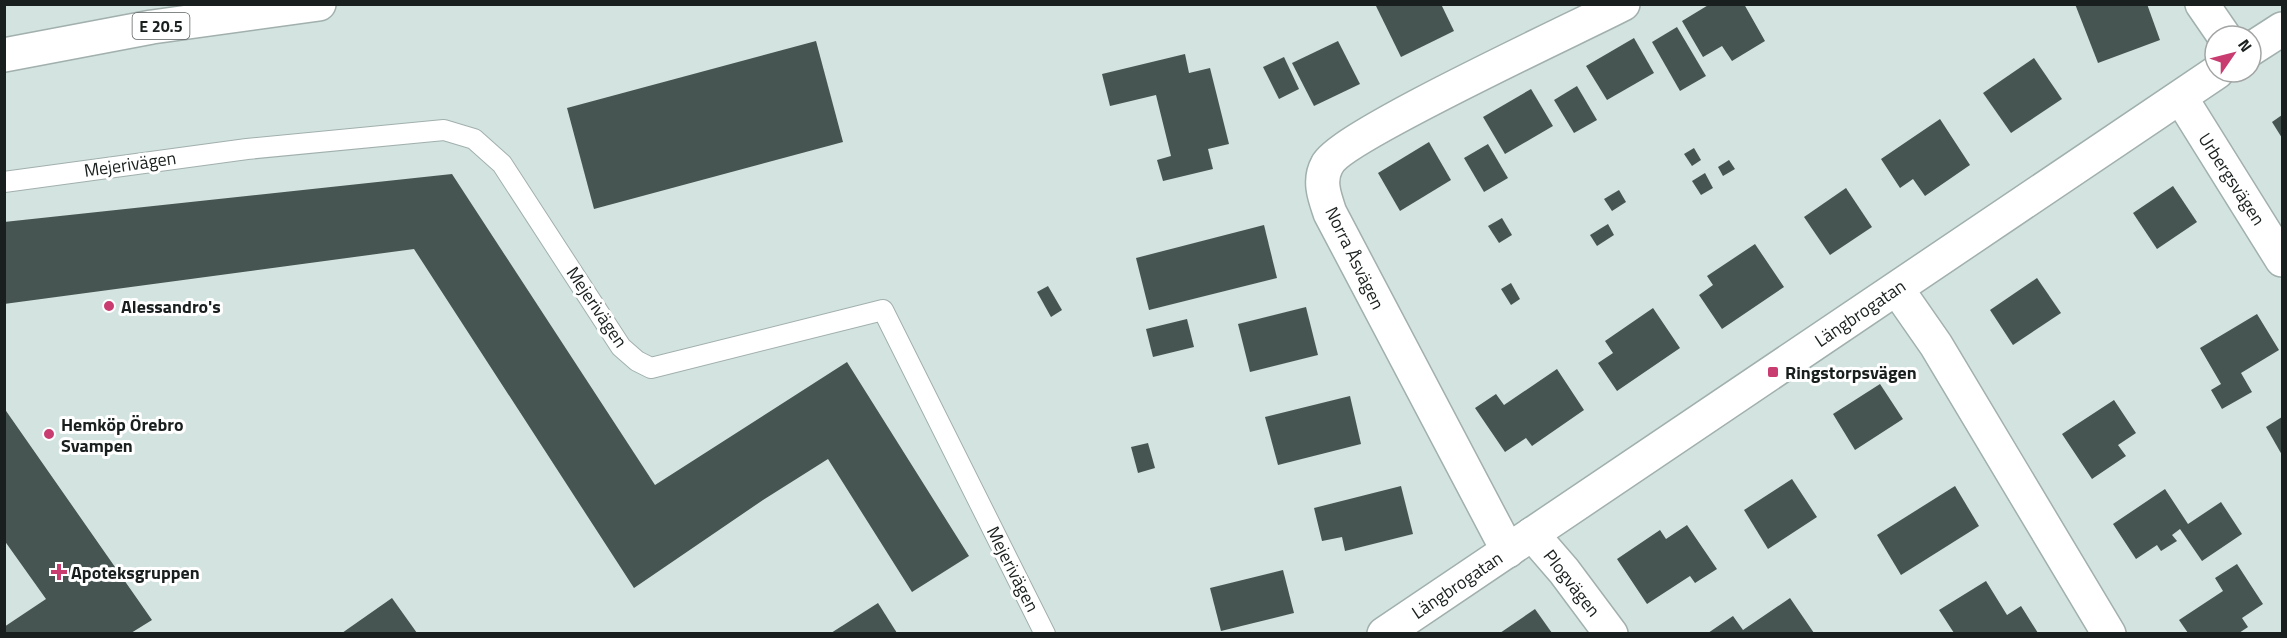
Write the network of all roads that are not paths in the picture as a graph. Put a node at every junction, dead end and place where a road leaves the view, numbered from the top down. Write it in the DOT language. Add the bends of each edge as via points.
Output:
graph roads {
  1 [pos="319,4"];
  2 [pos="1623,4"];
  3 [pos="2202,4"];
  4 [pos="2216,24"];
  5 [pos="2283,29"];
  6 [pos="2263,42"];
  7 [pos="4,55"];
  8 [pos="2203,82"];
  9 [pos="2181,98"];
  10 [pos="4,182"];
  11 [pos="2283,260"];
  12 [pos="1897,289"];
  13 [pos="1520,542"];
  14 [pos="1045,633"];
  15 [pos="1384,633"];
  16 [pos="1611,633"];
  17 [pos="2109,633"];
  1 -- 7 [label="street, E 20.5" via="152,27"];
  2 -- 13 [label="street, Norra Åsvägen" via="1345,148 1327,164 1322,184 1330,213"];
  3 -- 4 [label="street"];
  5 -- 6 [label="street"];
  8 -- 9 [label="street, Längbrogatan"];
  9 -- 11 [label="street, Urbergsvägen"];
  9 -- 12 [label="street, Längbrogatan"];
  10 -- 14 [label="lane, Mejerivägen" via="247,149 444,130 474,139 501,164 621,346 637,362 651,368 883,310"];
  12 -- 13 [label="street, Längbrogatan"];
  12 -- 17 [label="street" via="1936,345"];
  13 -- 15 [label="street, Längbrogatan"];
  13 -- 16 [label="street, Plogvägen" via="1564,571"];
}
